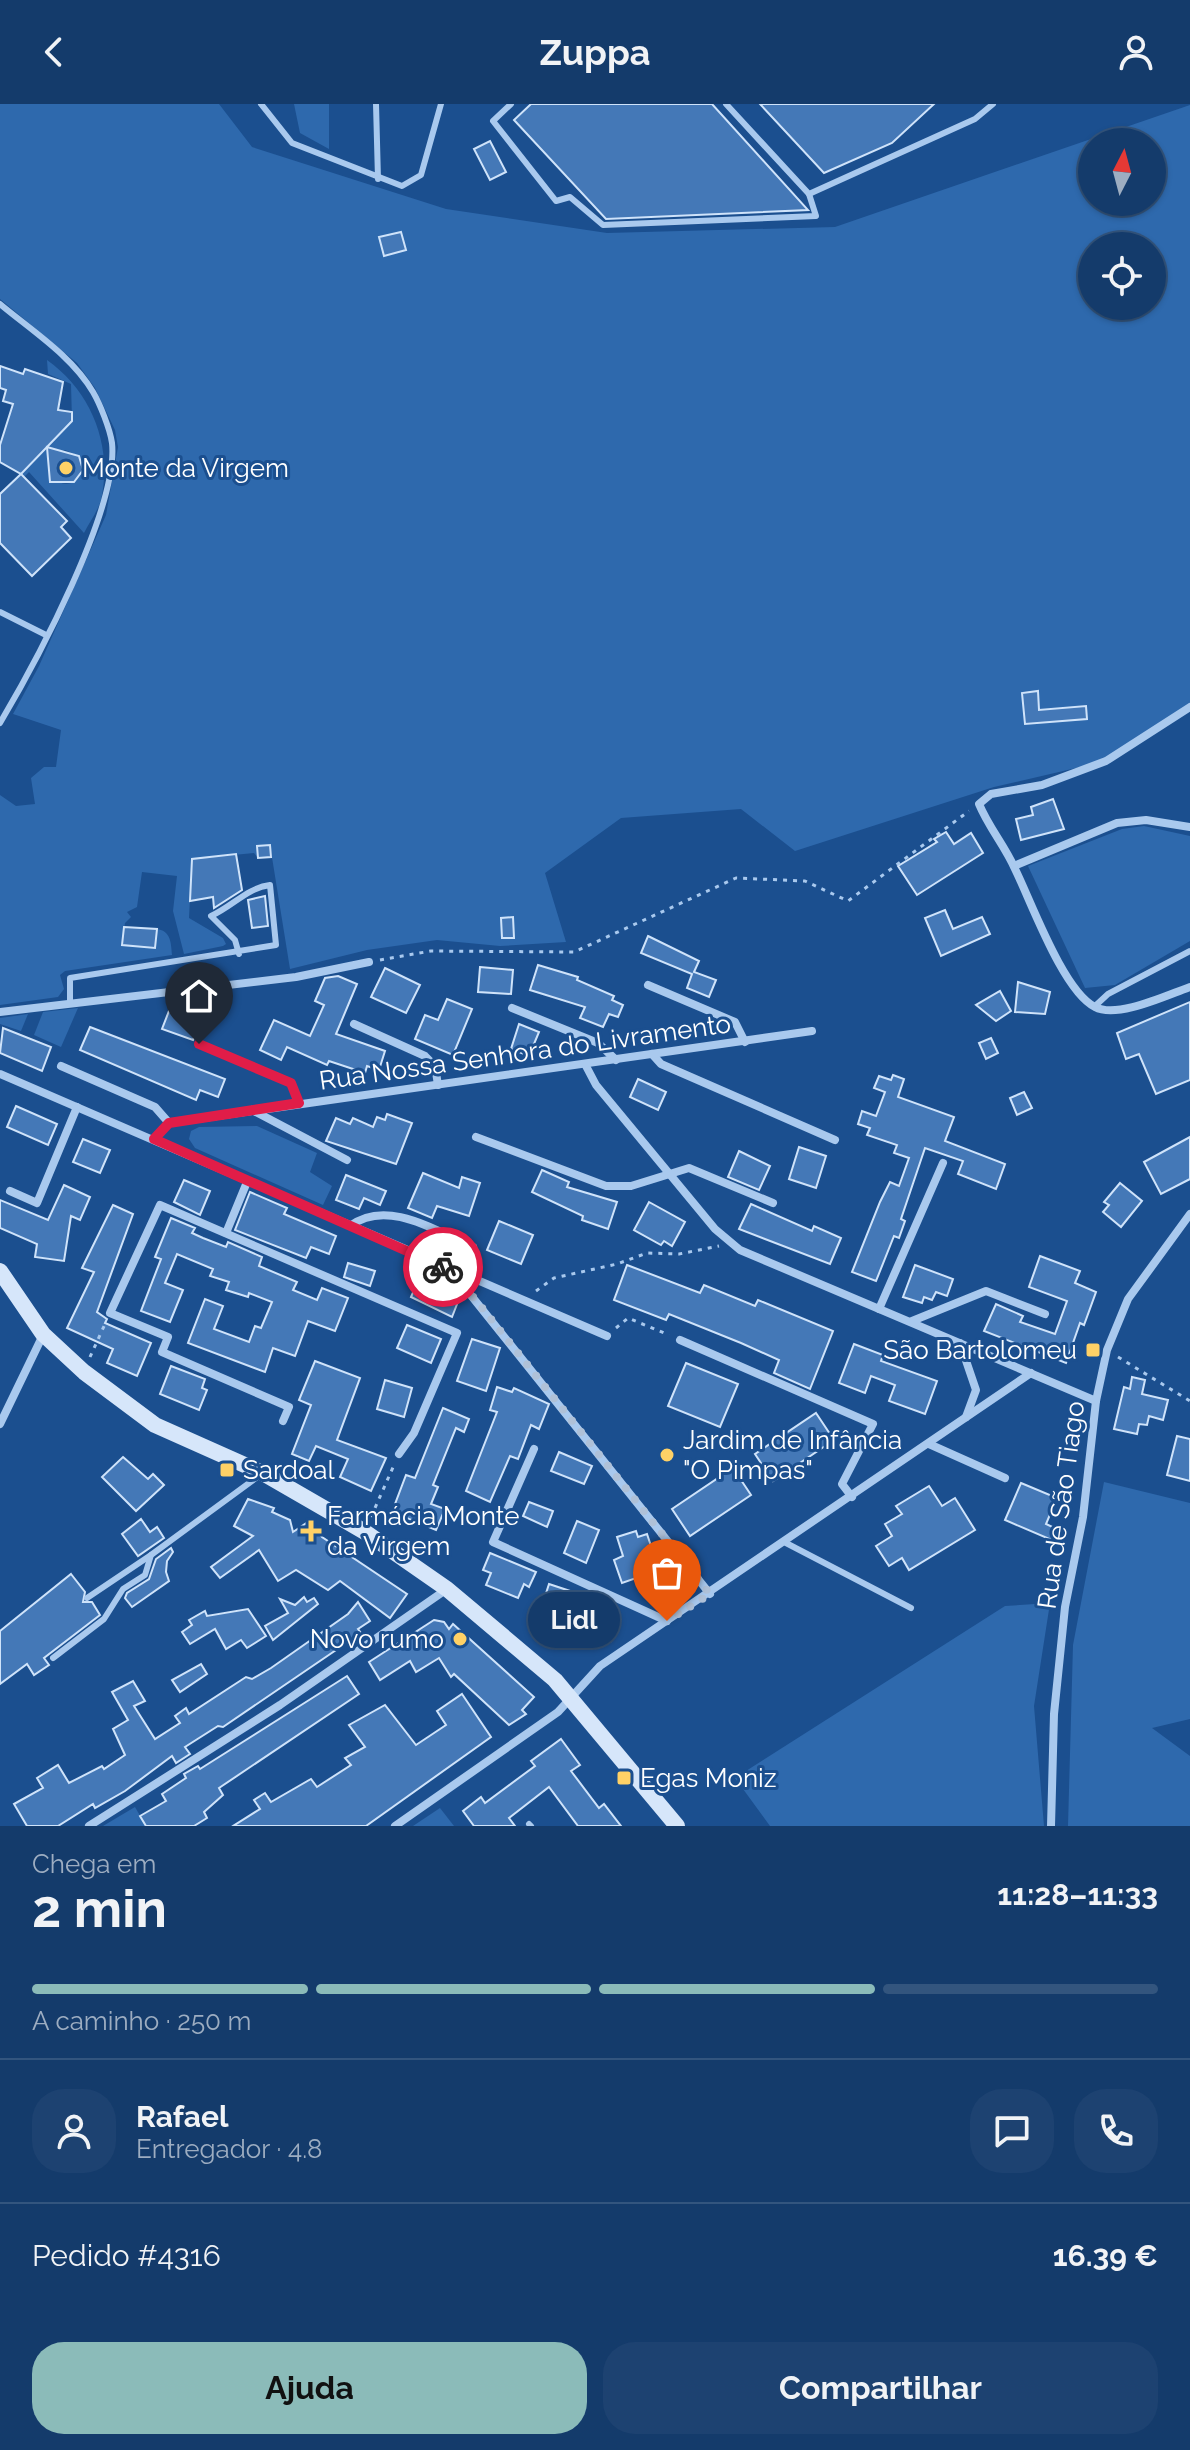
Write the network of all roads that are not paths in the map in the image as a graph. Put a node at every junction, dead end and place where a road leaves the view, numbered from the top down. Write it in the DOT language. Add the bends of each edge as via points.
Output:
graph roads {
  1 [pos="261,104"];
  2 [pos="376,104"];
  3 [pos="441,104"];
  4 [pos="511,104"];
  5 [pos="726,104"];
  6 [pos="993,104"];
  7 [pos="378,179"];
  8 [pos="809,194"];
  9 [pos="0,304"];
  10 [pos="0,612"];
  11 [pos="46,635"];
  12 [pos="1190,707"];
  13 [pos="0,723"];
  14 [pos="1190,827"];
  15 [pos="1014,866"];
  16 [pos="1190,951"];
  17 [pos="239,954"];
  18 [pos="369,962"];
  19 [pos="648,985"];
  20 [pos="1190,987"];
  21 [pos="70,1004"];
  22 [pos="1094,1007"];
  23 [pos="512,1008"];
  24 [pos="0,1012"];
  25 [pos="354,1024"];
  26 [pos="812,1031"];
  27 [pos="745,1042"];
  28 [pos="199,1044"];
  29 [pos="652,1054"];
  30 [pos="616,1060"];
  31 [pos="61,1066"];
  32 [pos="586,1066"];
  33 [pos="0,1074"];
  34 [pos="438,1085"];
  35 [pos="299,1103"];
  36 [pos="77,1107"];
  37 [pos="251,1110"];
  38 [pos="169,1123"];
  39 [pos="476,1137"];
  40 [pos="154,1139"];
  41 [pos="835,1140"];
  42 [pos="347,1160"];
  43 [pos="943,1163"];
  44 [pos="670,1174"];
  45 [pos="247,1182"];
  46 [pos="10,1191"];
  47 [pos="773,1203"];
  48 [pos="1190,1214"];
  49 [pos="350,1226"];
  50 [pos="226,1233"];
  51 [pos="473,1247"];
  52 [pos="450,1270"];
  53 [pos="0,1271"];
  54 [pos="879,1309"];
  55 [pos="1045,1314"];
  56 [pos="912,1321"];
  57 [pos="43,1334"];
  58 [pos="607,1336"];
  59 [pos="680,1340"];
  60 [pos="960,1343"];
  61 [pos="1031,1373"];
  62 [pos="17,1388"];
  63 [pos="1096,1401"];
  64 [pos="0,1408"];
  65 [pos="966,1417"];
  66 [pos="283,1421"];
  67 [pos="0,1424"];
  68 [pos="929,1444"];
  69 [pos="534,1449"];
  70 [pos="399,1454"];
  71 [pos="263,1473"];
  72 [pos="1005,1478"];
  73 [pos="852,1497"];
  74 [pos="786,1543"];
  75 [pos="151,1555"];
  76 [pos="447,1589"];
  77 [pos="710,1594"];
  78 [pos="87,1598"];
  79 [pos="911,1608"];
  80 [pos="667,1621"];
  81 [pos="53,1658"];
  82 [pos="571,1698"];
  83 [pos="89,1826"];
  84 [pos="395,1826"];
  85 [pos="677,1826"];
  86 [pos="1051,1826"];
  1 -- 7 [label="lane" via="292,143"];
  2 -- 7 [label="lane"];
  3 -- 7 [label="lane" via="421,175 402,186"];
  4 -- 8 [label="lane" via="493,121 556,201 570,197 603,225 816,216"];
  5 -- 8 [label="lane"];
  6 -- 8 [label="lane" via="975,119"];
  9 -- 11 [label="lane" via="73,365 93,392 112,443 102,515"];
  10 -- 11 [label="lane"];
  11 -- 13 [label="lane"];
  12 -- 15 [label="street" via="1106,761 1042,785 991,794 979,804"];
  14 -- 15 [label="street" via="1146,820 1117,823"];
  15 -- 22 [label="street" via="1073,985"];
  16 -- 22 [label="lane" via="1108,994"];
  17 -- 17 [label="lane" via="235,940 211,916 233,907 253,887 270,885 276,945"];
  17 -- 21 [label="lane" via="70,978"];
  18 -- 21 [label="street" via="296,977"];
  19 -- 27 [label="street" via="735,1022"];
  20 -- 22 [label="street" via="1114,1011"];
  21 -- 24 [label="street"];
  23 -- 30 [label="street" via="598,1043"];
  25 -- 34 [label="street" via="425,1056 435,1066"];
  26 -- 27 [label="street, Rua Nossa Senhora do Livramento"];
  27 -- 29 [label="street, Rua Nossa Senhora do Livramento"];
  28 -- 35 [label="street" via="291,1083"];
  29 -- 30 [label="street, Rua Nossa Senhora do Livramento"];
  29 -- 41 [label="street" via="661,1064"];
  30 -- 32 [label="street, Rua Nossa Senhora do Livramento"];
  31 -- 38 [label="street" via="155,1107"];
  32 -- 34 [label="street, Rua Nossa Senhora do Livramento"];
  32 -- 44 [label="street"];
  33 -- 36 [label="street"];
  34 -- 35 [label="street, Rua Nossa Senhora do Livramento"];
  35 -- 37 [label="street, Rua Nossa Senhora do Livramento"];
  36 -- 40 [label="street"];
  36 -- 46 [label="street" via="37,1203"];
  37 -- 38 [label="street, Rua Nossa Senhora do Livramento"];
  37 -- 42 [label="street"];
  38 -- 40 [label="street"];
  39 -- 44 [label="street" via="606,1186 631,1186"];
  40 -- 45 [label="street"];
  43 -- 54 [label="street"];
  44 -- 47 [label="street" via="689,1168"];
  44 -- 54 [label="street" via="740,1250"];
  45 -- 49 [label="street"];
  45 -- 50 [label="street"];
  48 -- 63 [label="street, Rua de São Tiago" via="1128,1299 1107,1350"];
  49 -- 51 [label="street" via="362,1217 396,1215"];
  49 -- 52 [label="street"];
  50 -- 66 [label="street" via="160,1205 110,1313 168,1337 162,1352 289,1407"];
  50 -- 70 [label="street" via="457,1333 414,1433"];
  52 -- 58 [label="street"];
  52 -- 77 [label="street"];
  53 -- 57 [label="main road"];
  54 -- 56 [label="street"];
  55 -- 56 [label="street" via="986,1291"];
  56 -- 60 [label="street"];
  57 -- 62 [label="street"];
  57 -- 71 [label="main road" via="155,1425"];
  59 -- 73 [label="street" via="873,1424 842,1484"];
  60 -- 61 [label="street"];
  60 -- 65 [label="street" via="976,1390"];
  61 -- 63 [label="street"];
  61 -- 65 [label="street"];
  62 -- 64 [label="street"];
  62 -- 67 [label="street"];
  63 -- 86 [label="street, Rua de São Tiago" via="1083,1517 1065,1607 1054,1714"];
  65 -- 68 [label="street"];
  68 -- 72 [label="street"];
  68 -- 73 [label="street"];
  69 -- 80 [label="street" via="493,1542"];
  71 -- 75 [label="lane"];
  71 -- 76 [label="main road" via="365,1532"];
  73 -- 74 [label="street"];
  74 -- 77 [label="street"];
  74 -- 79 [label="lane"];
  75 -- 78 [label="lane"];
  75 -- 81 [label="lane" via="145,1575 123,1589 104,1619"];
  76 -- 82 [label="main road"];
  76 -- 83 [label="street" via="280,1705"];
  77 -- 80 [label="street"];
  80 -- 82 [label="street" via="600,1666"];
  82 -- 84 [label="street"];
  82 -- 85 [label="main road"];
}
